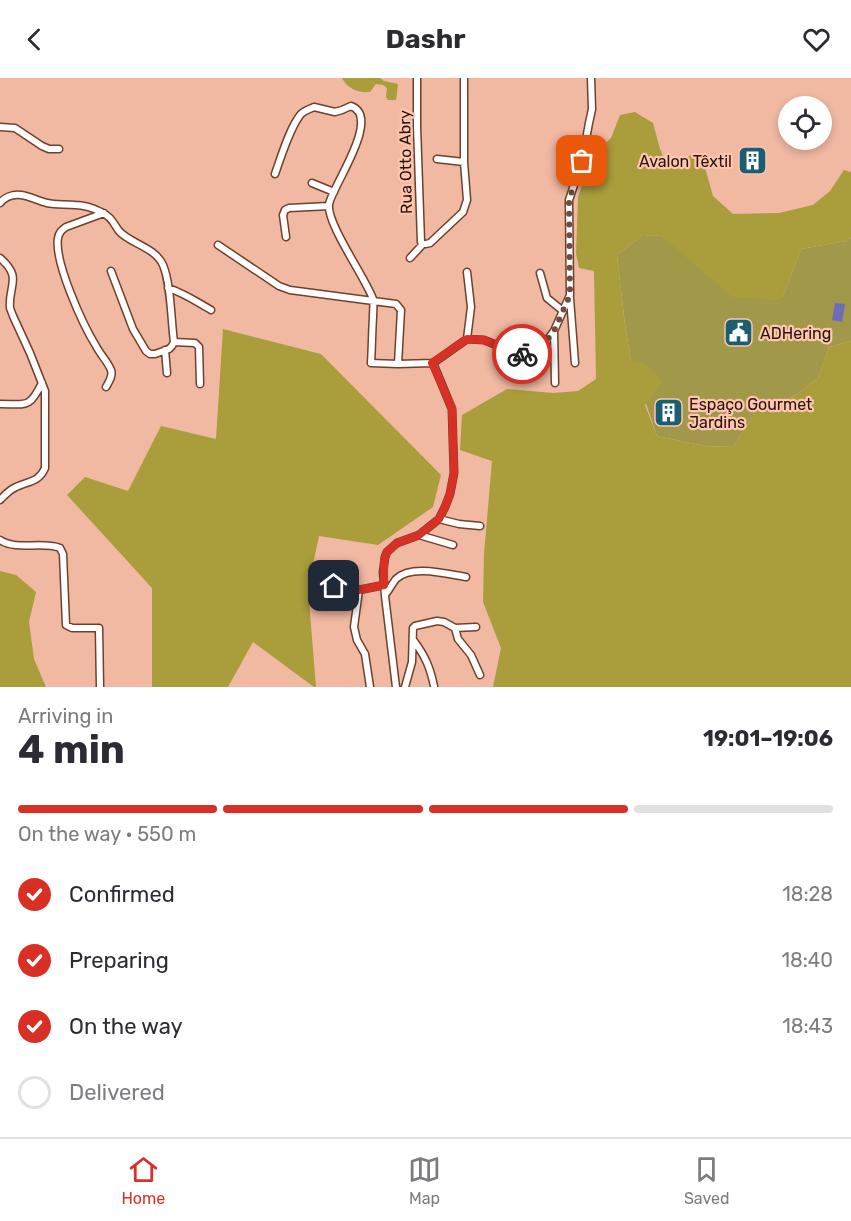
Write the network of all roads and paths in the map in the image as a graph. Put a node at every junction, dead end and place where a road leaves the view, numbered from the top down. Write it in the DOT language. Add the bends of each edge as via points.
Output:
graph roads {
  1 [pos="417,78"];
  2 [pos="464,78"];
  3 [pos="591,78"];
  4 [pos="0,127"];
  5 [pos="59,149"];
  6 [pos="437,159"];
  7 [pos="464,162"];
  8 [pos="275,174"];
  9 [pos="312,183"];
  10 [pos="334,192"];
  11 [pos="0,203"];
  12 [pos="329,206"];
  13 [pos="105,213"];
  14 [pos="286,237"];
  15 [pos="423,244"];
  16 [pos="218,245"];
  17 [pos="0,258"];
  18 [pos="410,258"];
  19 [pos="111,271"];
  20 [pos="467,272"];
  21 [pos="540,273"];
  22 [pos="168,288"];
  23 [pos="570,295"];
  24 [pos="374,301"];
  25 [pos="211,310"];
  26 [pos="563,311"];
  27 [pos="554,331"];
  28 [pos="467,339"];
  29 [pos="174,342"];
  30 [pos="165,350"];
  31 [pos="432,363"];
  32 [pos="575,363"];
  33 [pos="398,364"];
  34 [pos="167,373"];
  35 [pos="42,383"];
  36 [pos="555,383"];
  37 [pos="200,384"];
  38 [pos="106,387"];
  39 [pos="0,404"];
  40 [pos="0,500"];
  41 [pos="439,519"];
  42 [pos="480,526"];
  43 [pos="419,535"];
  44 [pos="0,540"];
  45 [pos="453,545"];
  46 [pos="466,577"];
  47 [pos="384,585"];
  48 [pos="334,586"];
  49 [pos="359,590"];
  50 [pos="385,596"];
  51 [pos="476,627"];
  52 [pos="455,628"];
  53 [pos="413,639"];
  54 [pos="480,675"];
  55 [pos="434,686"];
  56 [pos="100,687"];
  57 [pos="370,687"];
  58 [pos="396,687"];
  59 [pos="405,687"];
  1 -- 15 [label="street, Rua Otto Abry"];
  2 -- 7 [label="street"];
  3 -- 23 [label="street" via="590,123 569,200"];
  4 -- 5 [label="street" via="15,128 42,146"];
  6 -- 7 [label="street"];
  7 -- 15 [label="street" via="467,200 463,212 430,243"];
  8 -- 10 [label="street" via="296,121 303,113 314,107 334,112 351,106 359,110 361,130"];
  9 -- 10 [label="street"];
  10 -- 12 [label="street"];
  11 -- 13 [label="street" via="20,195"];
  12 -- 14 [label="street" via="285,210"];
  12 -- 24 [label="street" via="333,225"];
  13 -- 22 [label="street" via="120,232 158,257"];
  13 -- 38 [label="street" via="61,230 58,247 76,307 111,371"];
  15 -- 18 [label="street"];
  16 -- 24 [label="street" via="290,290"];
  17 -- 35 [label="street" via="13,280 10,308"];
  19 -- 30 [label="street" via="133,329 146,351 155,354"];
  20 -- 28 [label="street" via="471,307"];
  21 -- 26 [label="street" via="547,298"];
  22 -- 25 [label="street"];
  22 -- 29 [label="street"];
  23 -- 26 [label="street"];
  23 -- 32 [label="street"];
  24 -- 33 [label="street" via="396,304 401,310"];
  24 -- 33 [label="street" via="371,363"];
  26 -- 27 [label="street"];
  27 -- 28 [label="street" via="542,347 519,354 484,340"];
  27 -- 36 [label="street"];
  28 -- 31 [label="street"];
  29 -- 30 [label="street"];
  29 -- 37 [label="street" via="199,347"];
  30 -- 34 [label="street"];
  31 -- 33 [label="street"];
  31 -- 41 [label="street" via="452,408 453,420 454,473"];
  35 -- 39 [label="street" via="36,396 26,404"];
  35 -- 40 [label="street" via="46,401 45,468 42,476"];
  41 -- 42 [label="street"];
  41 -- 43 [label="street"];
  43 -- 45 [label="street"];
  43 -- 47 [label="street" via="402,540 387,552"];
  44 -- 56 [label="street" via="13,545 60,548 66,625 99,628"];
  46 -- 50 [label="street" via="410,572 396,579"];
  47 -- 49 [label="street"];
  47 -- 50 [label="street"];
  48 -- 49 [label="street"];
  49 -- 57 [label="street" via="354,627 365,654"];
  50 -- 58 [label="street"];
  51 -- 52 [label="street"];
  52 -- 53 [label="street" via="436,621 419,624 413,628"];
  52 -- 54 [label="street"];
  53 -- 55 [label="street" via="430,668"];
  53 -- 59 [label="street"];
}
